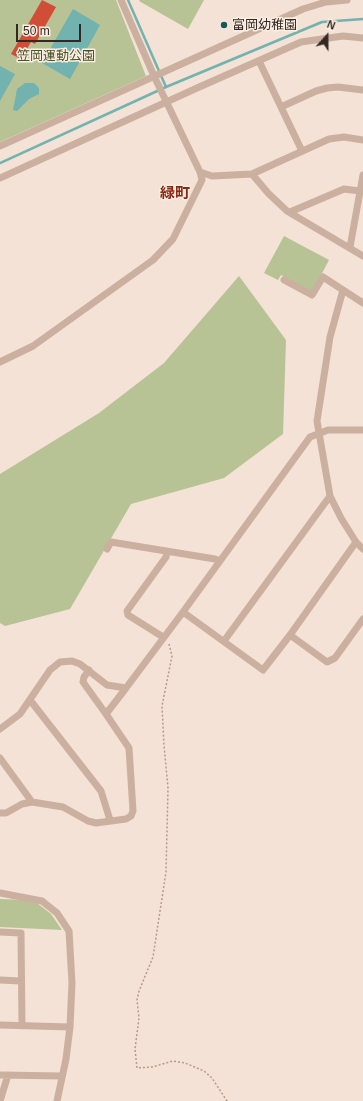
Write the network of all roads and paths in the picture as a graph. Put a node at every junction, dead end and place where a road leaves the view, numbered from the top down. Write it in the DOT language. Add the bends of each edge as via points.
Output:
graph roads {
  1 [pos="121,0"];
  2 [pos="347,0"];
  3 [pos="363,38"];
  4 [pos="259,61"];
  5 [pos="158,76"];
  6 [pos="363,90"];
  7 [pos="166,100"];
  8 [pos="281,107"];
  9 [pos="363,140"];
  10 [pos="0,146"];
  11 [pos="302,151"];
  12 [pos="200,172"];
  13 [pos="252,174"];
  14 [pos="363,175"];
  15 [pos="0,178"];
  16 [pos="360,191"];
  17 [pos="290,212"];
  18 [pos="350,248"];
  19 [pos="363,256"];
  20 [pos="284,280"];
  21 [pos="343,290"];
  22 [pos="363,303"];
  23 [pos="0,362"];
  24 [pos="363,430"];
  25 [pos="319,432"];
  26 [pos="330,496"];
  27 [pos="356,542"];
  28 [pos="107,549"];
  29 [pos="363,549"];
  30 [pos="167,552"];
  31 [pos="220,561"];
  32 [pos="183,612"];
  33 [pos="363,619"];
  34 [pos="290,635"];
  35 [pos="163,638"];
  36 [pos="224,641"];
  37 [pos="89,670"];
  38 [pos="126,688"];
  39 [pos="30,700"];
  40 [pos="106,714"];
  41 [pos="0,729"];
  42 [pos="0,758"];
  43 [pos="32,802"];
  44 [pos="0,813"];
  45 [pos="110,820"];
  46 [pos="0,893"];
  47 [pos="0,932"];
  48 [pos="0,980"];
  49 [pos="21,981"];
  50 [pos="0,1026"];
  51 [pos="22,1026"];
  52 [pos="70,1027"];
  53 [pos="0,1075"];
  54 [pos="8,1075"];
  55 [pos="62,1076"];
  56 [pos="0,1101"];
  57 [pos="56,1101"];
  58 [pos="227,1101"];
  1 -- 5 [label="street"];
  2 -- 5 [label="street" via="326,2 303,9"];
  3 -- 4 [label="street" via="343,36 301,42"];
  4 -- 7 [label="street"];
  4 -- 8 [label="street"];
  5 -- 7 [label="street"];
  5 -- 10 [label="street"];
  6 -- 8 [label="street" via="327,88"];
  7 -- 12 [label="street"];
  7 -- 15 [label="street"];
  8 -- 11 [label="street"];
  9 -- 11 [label="street" via="344,137 329,139"];
  11 -- 13 [label="street"];
  12 -- 13 [label="street" via="212,176"];
  12 -- 23 [label="street" via="202,180 173,240 153,260 33,346"];
  13 -- 17 [label="street" via="268,193"];
  14 -- 16 [label="street"];
  16 -- 17 [label="street" via="344,189"];
  16 -- 18 [label="street"];
  17 -- 18 [label="street"];
  18 -- 19 [label="street"];
  20 -- 21 [label="street" via="312,295 323,276"];
  21 -- 22 [label="street"];
  21 -- 25 [label="street" via="330,337 318,421"];
  24 -- 25 [label="street"];
  25 -- 26 [label="street"];
  25 -- 31 [label="street" via="310,437"];
  26 -- 27 [label="street"];
  26 -- 36 [label="street"];
  27 -- 29 [label="street"];
  27 -- 34 [label="street"];
  28 -- 30 [label="street" via="111,542"];
  30 -- 31 [label="street"];
  30 -- 35 [label="street" via="127,611 128,615"];
  31 -- 32 [label="street"];
  32 -- 35 [label="street"];
  32 -- 36 [label="street"];
  33 -- 34 [label="street" via="335,658 327,662"];
  34 -- 36 [label="street" via="263,670"];
  35 -- 38 [label="street"];
  35 -- 58 [label="path" via="168,642 172,656 162,706 168,788 166,872 153,957 137,1000 137,1068 152,1068 173,1062 185,1063 204,1071 212,1078"];
  37 -- 38 [label="street" via="107,684"];
  37 -- 39 [label="street" via="72,661 60,662 50,670"];
  37 -- 40 [label="street" via="83,682"];
  38 -- 40 [label="street"];
  39 -- 41 [label="street" via="20,714"];
  39 -- 45 [label="street" via="101,791"];
  40 -- 45 [label="street" via="129,748 133,810 126,819"];
  42 -- 43 [label="street"];
  43 -- 44 [label="street"];
  43 -- 45 [label="street" via="63,807 96,823"];
  46 -- 52 [label="street" via="42,900 57,912 69,931 72,983"];
  47 -- 49 [label="street" via="21,933"];
  48 -- 49 [label="street"];
  49 -- 51 [label="street"];
  50 -- 51 [label="street"];
  51 -- 52 [label="street"];
  52 -- 55 [label="street"];
  53 -- 54 [label="street"];
  54 -- 55 [label="street"];
  54 -- 56 [label="street"];
  55 -- 57 [label="street"];
}
